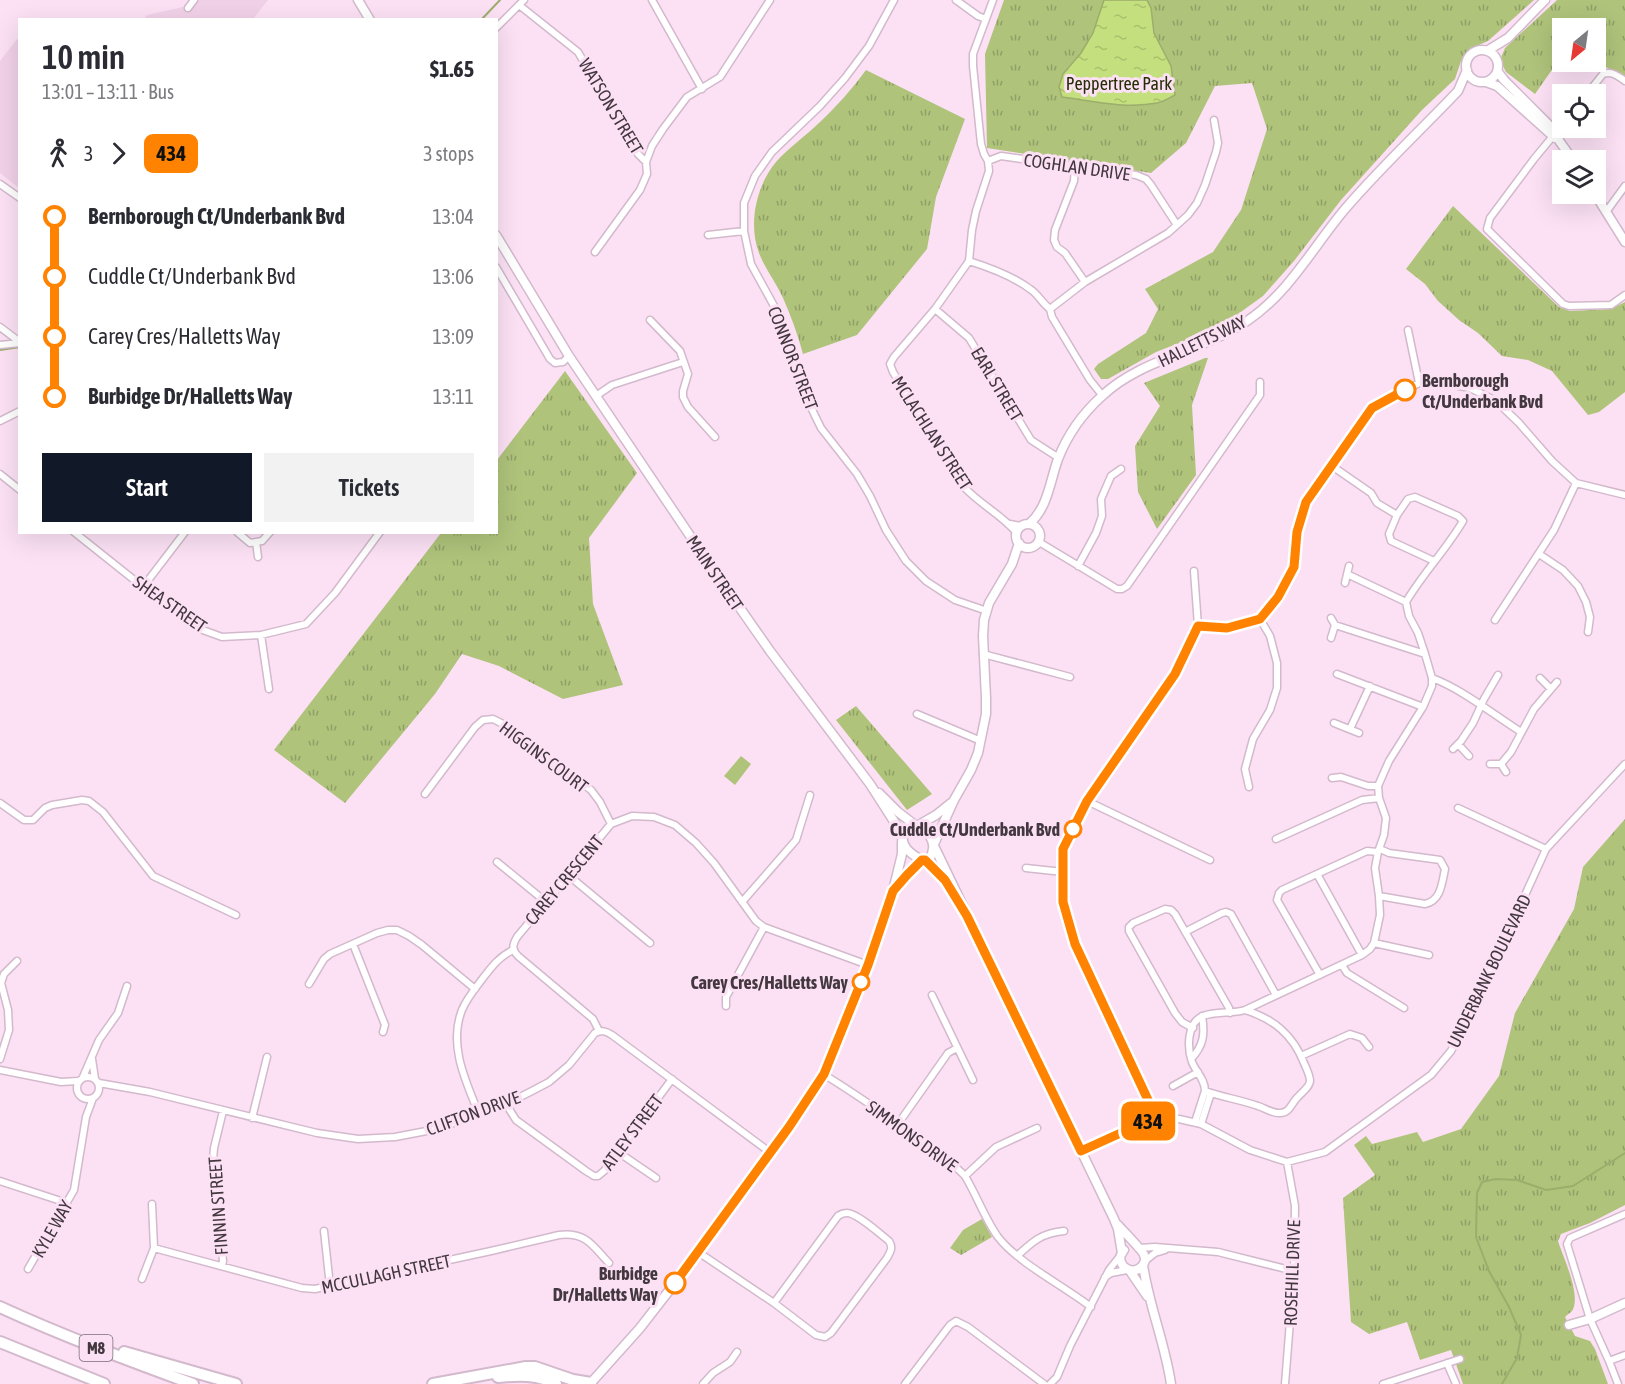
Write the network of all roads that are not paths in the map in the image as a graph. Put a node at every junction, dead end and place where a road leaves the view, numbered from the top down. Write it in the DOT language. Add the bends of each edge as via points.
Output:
graph roads {
  1 [pos="194,0"];
  2 [pos="652,0"];
  3 [pos="894,0"];
  4 [pos="956,0"];
  5 [pos="993,0"];
  6 [pos="1545,0"];
  7 [pos="360,1"];
  8 [pos="767,2"];
  9 [pos="521,3"];
  10 [pos="188,8"];
  11 [pos="369,18"];
  12 [pos="986,19"];
  13 [pos="498,26"];
  14 [pos="1505,40"];
  15 [pos="1487,51"];
  16 [pos="1498,62"];
  17 [pos="1467,70"];
  18 [pos="1498,72"];
  19 [pos="1477,81"];
  20 [pos="1625,81"];
  21 [pos="1486,82"];
  22 [pos="1595,84"];
  23 [pos="702,89"];
  24 [pos="1458,91"];
  25 [pos="1214,120"];
  26 [pos="1552,128"];
  27 [pos="1552,134"];
  28 [pos="1555,138"];
  29 [pos="988,161"];
  30 [pos="646,162"];
  31 [pos="1075,167"];
  32 [pos="0,184"];
  33 [pos="1625,186"];
  34 [pos="18,197"];
  35 [pos="1601,204"];
  36 [pos="1606,212"];
  37 [pos="1177,225"];
  38 [pos="744,231"];
  39 [pos="708,235"];
  40 [pos="498,238"];
  41 [pos="1625,242"];
  42 [pos="595,252"];
  43 [pos="969,261"];
  44 [pos="498,270"];
  45 [pos="1085,282"];
  46 [pos="1625,295"];
  47 [pos="935,309"];
  48 [pos="1050,309"];
  49 [pos="650,320"];
  50 [pos="0,327"];
  51 [pos="1408,330"];
  52 [pos="18,340"];
  53 [pos="18,342"];
  54 [pos="0,345"];
  55 [pos="569,356"];
  56 [pos="684,362"];
  57 [pos="1260,382"];
  58 [pos="1419,383"];
  59 [pos="1102,395"];
  60 [pos="596,396"];
  61 [pos="18,412"];
  62 [pos="0,421"];
  63 [pos="715,437"];
  64 [pos="1059,458"];
  65 [pos="1332,466"];
  66 [pos="1121,469"];
  67 [pos="0,474"];
  68 [pos="1576,483"];
  69 [pos="18,488"];
  70 [pos="1625,495"];
  71 [pos="1397,516"];
  72 [pos="1028,526"];
  73 [pos="77,534"];
  74 [pos="183,534"];
  75 [pos="239,534"];
  76 [pos="268,534"];
  77 [pos="379,534"];
  78 [pos="255,542"];
  79 [pos="1039,542"];
  80 [pos="1022,545"];
  81 [pos="1539,554"];
  82 [pos="258,557"];
  83 [pos="1434,561"];
  84 [pos="1078,566"];
  85 [pos="1349,566"];
  86 [pos="1194,571"];
  87 [pos="1347,574"];
  88 [pos="1344,583"];
  89 [pos="143,587"];
  90 [pos="1406,602"];
  91 [pos="987,611"];
  92 [pos="1331,618"];
  93 [pos="1260,619"];
  94 [pos="1495,620"];
  95 [pos="1335,625"];
  96 [pos="1198,626"];
  97 [pos="1588,632"];
  98 [pos="261,635"];
  99 [pos="1331,638"];
  100 [pos="983,654"];
  101 [pos="1425,654"];
  102 [pos="1337,674"];
  103 [pos="1498,675"];
  104 [pos="1070,677"];
  105 [pos="1432,678"];
  106 [pos="1540,678"];
  107 [pos="1557,682"];
  108 [pos="1370,686"];
  109 [pos="269,689"];
  110 [pos="1551,689"];
  111 [pos="1480,706"];
  112 [pos="1423,707"];
  113 [pos="916,714"];
  114 [pos="1334,723"];
  115 [pos="1350,729"];
  116 [pos="1521,732"];
  117 [pos="1359,733"];
  118 [pos="981,741"];
  119 [pos="1468,756"];
  120 [pos="1490,764"];
  121 [pos="1501,764"];
  122 [pos="1625,764"];
  123 [pos="1506,772"];
  124 [pos="1332,778"];
  125 [pos="870,784"];
  126 [pos="1378,786"];
  127 [pos="1249,787"];
  128 [pos="425,794"];
  129 [pos="810,795"];
  130 [pos="1378,798"];
  131 [pos="954,800"];
  132 [pos="1087,801"];
  133 [pos="0,803"];
  134 [pos="1458,808"];
  135 [pos="611,824"];
  136 [pos="916,826"];
  137 [pos="1276,839"];
  138 [pos="902,840"];
  139 [pos="934,845"];
  140 [pos="1546,849"];
  141 [pos="1379,850"];
  142 [pos="923,860"];
  143 [pos="1210,860"];
  144 [pos="497,862"];
  145 [pos="1026,868"];
  146 [pos="1063,872"];
  147 [pos="1317,874"];
  148 [pos="568,875"];
  149 [pos="893,891"];
  150 [pos="1379,896"];
  151 [pos="546,902"];
  152 [pos="742,902"];
  153 [pos="236,915"];
  154 [pos="967,916"];
  155 [pos="764,927"];
  156 [pos="1185,932"];
  157 [pos="650,943"];
  158 [pos="1374,943"];
  159 [pos="353,944"];
  160 [pos="513,950"];
  161 [pos="1362,955"];
  162 [pos="1429,955"];
  163 [pos="16,961"];
  164 [pos="868,965"];
  165 [pos="1342,965"];
  166 [pos="1320,975"];
  167 [pos="309,984"];
  168 [pos="128,986"];
  169 [pos="475,989"];
  170 [pos="932,995"];
  171 [pos="1276,995"];
  172 [pos="726,1006"];
  173 [pos="1404,1008"];
  174 [pos="1245,1010"];
  175 [pos="1230,1013"];
  176 [pos="1202,1016"];
  177 [pos="1193,1028"];
  178 [pos="599,1031"];
  179 [pos="383,1032"];
  180 [pos="1369,1047"];
  181 [pos="957,1048"];
  182 [pos="1301,1056"];
  183 [pos="267,1057"];
  184 [pos="92,1058"];
  185 [pos="0,1059"];
  186 [pos="1191,1059"];
  187 [pos="0,1070"];
  188 [pos="1198,1072"];
  189 [pos="824,1074"];
  190 [pos="80,1079"];
  191 [pos="672,1079"];
  192 [pos="973,1080"];
  193 [pos="97,1081"];
  194 [pos="61,1082"];
  195 [pos="1173,1086"];
  196 [pos="116,1087"];
  197 [pos="1208,1092"];
  198 [pos="79,1094"];
  199 [pos="95,1096"];
  200 [pos="506,1104"];
  201 [pos="223,1111"];
  202 [pos="479,1114"];
  203 [pos="86,1117"];
  204 [pos="1156,1117"];
  205 [pos="252,1118"];
  206 [pos="1198,1123"];
  207 [pos="898,1124"];
  208 [pos="1037,1128"];
  209 [pos="1081,1151"];
  210 [pos="618,1152"];
  211 [pos="771,1153"];
  212 [pos="1287,1162"];
  213 [pos="965,1176"];
  214 [pos="656,1178"];
  215 [pos="0,1181"];
  216 [pos="68,1203"];
  217 [pos="152,1204"];
  218 [pos="1625,1214"];
  219 [pos="1114,1219"];
  220 [pos="324,1231"];
  221 [pos="1064,1231"];
  222 [pos="1137,1247"];
  223 [pos="154,1248"];
  224 [pos="1168,1249"];
  225 [pos="698,1252"];
  226 [pos="1121,1254"];
  227 [pos="1017,1256"];
  228 [pos="609,1263"];
  229 [pos="1144,1263"];
  230 [pos="222,1266"];
  231 [pos="28,1269"];
  232 [pos="1128,1270"];
  233 [pos="1294,1271"];
  234 [pos="1106,1277"];
  235 [pos="142,1279"];
  236 [pos="330,1286"];
  237 [pos="1149,1298"];
  238 [pos="1625,1303"];
  239 [pos="774,1304"];
  240 [pos="0,1307"];
  241 [pos="1091,1307"];
  242 [pos="1590,1319"];
  243 [pos="38,1324"];
  244 [pos="1569,1326"];
  245 [pos="0,1342"];
  246 [pos="737,1352"];
  247 [pos="26,1353"];
  248 [pos="1625,1355"];
  249 [pos="1460,1359"];
  250 [pos="1609,1361"];
  251 [pos="1447,1363"];
  252 [pos="462,1379"];
  253 [pos="84,1384"];
  254 [pos="104,1384"];
  255 [pos="193,1384"];
  256 [pos="236,1384"];
  257 [pos="433,1384"];
  258 [pos="556,1384"];
  259 [pos="591,1384"];
  260 [pos="703,1384"];
  261 [pos="904,1384"];
  262 [pos="1044,1384"];
  263 [pos="1050,1384"];
  264 [pos="1171,1384"];
  265 [pos="1285,1384"];
  266 [pos="1383,1384"];
  267 [pos="1456,1384"];
  268 [pos="1618,1384"];
  1 -- 10 [label="street"];
  2 -- 23 [label="street"];
  3 -- 38 [label="street, CONNOR STREET" via="869,46 845,78 772,152 755,176 744,202"];
  4 -- 12 [label="street"];
  5 -- 12 [label="street, MCLACHLAN STREET"];
  6 -- 14 [label="street"];
  7 -- 11 [label="street"];
  8 -- 23 [label="street" via="720,77"];
  9 -- 13 [label="street"];
  9 -- 30 [label="street, WATSON STREET" via="578,52"];
  12 -- 29 [label="street, MCLACHLAN STREET" via="973,54 973,66 981,144"];
  14 -- 15 [label="street"];
  14 -- 16 [label="street"];
  15 -- 16 [label="street"];
  15 -- 17 [label="street" via="1469,56"];
  16 -- 18 [label="street"];
  17 -- 19 [label="street"];
  17 -- 24 [label="street, HALLETTS WAY"];
  18 -- 21 [label="street"];
  18 -- 26 [label="street"];
  19 -- 21 [label="street"];
  19 -- 24 [label="street, HALLETTS WAY"];
  20 -- 22 [label="street" via="1606,73"];
  21 -- 27 [label="street" via="1497,86"];
  23 -- 30 [label="street" via="687,97 652,146"];
  24 -- 59 [label="street, HALLETTS WAY" via="1361,190 1297,274 1262,309 1223,334 1151,365"];
  25 -- 37 [label="street" via="1218,143 1205,185 1197,203"];
  28 -- 46 [label="street" via="1533,159 1490,218 1487,229 1563,304 1611,305"];
  29 -- 31 [label="street, COGHLAN DRIVE" via="1001,156"];
  29 -- 43 [label="street, MCLACHLAN STREET"];
  30 -- 42 [label="street" via="647,174 640,190"];
  31 -- 37 [label="street, COGHLAN DRIVE" via="1146,178"];
  31 -- 45 [label="street" via="1054,240"];
  32 -- 34 [label="street"];
  33 -- 36 [label="street"];
  35 -- 36 [label="street"];
  36 -- 41 [label="street"];
  37 -- 45 [label="street"];
  38 -- 39 [label="street"];
  38 -- 91 [label="street, CONNOR STREET" via="751,264 779,315 803,392 821,428 857,474 896,546 926,581 955,600"];
  40 -- 55 [label="street, MAIN STREET"];
  43 -- 47 [label="street, MCLACHLAN STREET"];
  43 -- 48 [label="street" via="1033,290"];
  44 -- 55 [label="street" via="550,359 563,362"];
  45 -- 48 [label="street"];
  47 -- 64 [label="street, EARL STREET" via="969,338 1031,440"];
  47 -- 72 [label="street, MCLACHLAN STREET" via="894,357 890,364 893,372 965,488 1009,523"];
  48 -- 59 [label="street"];
  49 -- 56 [label="street" via="680,351"];
  50 -- 52 [label="street"];
  51 -- 58 [label="street"];
  53 -- 54 [label="street"];
  55 -- 60 [label="street, MAIN STREET"];
  56 -- 60 [label="street" via="612,385"];
  56 -- 63 [label="street" via="688,374 683,397"];
  57 -- 84 [label="street" via="1260,395 1127,586 1118,589"];
  58 -- 65 [label="street" via="1372,408"];
  58 -- 68 [label="street" via="1470,388 1496,401"];
  59 -- 64 [label="street, HALLETTS WAY" via="1079,422"];
  60 -- 125 [label="street, MAIN STREET" via="741,610"];
  61 -- 62 [label="street"];
  64 -- 72 [label="street, HALLETTS WAY" via="1047,493"];
  65 -- 71 [label="street"];
  65 -- 93 [label="street" via="1306,502 1297,532 1294,567 1278,597"];
  66 -- 84 [label="street" via="1111,476 1101,499 1102,516 1096,533"];
  67 -- 69 [label="street"];
  68 -- 70 [label="street"];
  68 -- 81 [label="street"];
  71 -- 83 [label="street" via="1389,534 1391,541"];
  71 -- 83 [label="street" via="1408,499 1415,497 1463,521"];
  72 -- 79 [label="street" via="1040,534"];
  72 -- 80 [label="street" via="1017,540"];
  73 -- 89 [label="street, SHEA STREET"];
  74 -- 89 [label="street"];
  75 -- 78 [label="street" via="250,543"];
  76 -- 78 [label="street"];
  77 -- 98 [label="street, SHEA STREET" via="335,593 306,624"];
  78 -- 82 [label="street"];
  79 -- 80 [label="street" via="1033,547"];
  79 -- 84 [label="street"];
  80 -- 91 [label="street"];
  81 -- 94 [label="street"];
  81 -- 97 [label="street" via="1578,586 1590,617"];
  83 -- 90 [label="street"];
  85 -- 87 [label="street"];
  86 -- 96 [label="street"];
  87 -- 88 [label="street"];
  87 -- 90 [label="street"];
  89 -- 98 [label="street, SHEA STREET" via="200,629 222,637"];
  90 -- 101 [label="street"];
  91 -- 100 [label="street"];
  92 -- 95 [label="street"];
  93 -- 96 [label="street" via="1227,628"];
  93 -- 127 [label="street" via="1275,654 1277,688 1253,740 1245,769"];
  95 -- 99 [label="street"];
  95 -- 101 [label="street"];
  96 -- 132 [label="street" via="1175,674"];
  98 -- 109 [label="street"];
  100 -- 104 [label="street"];
  100 -- 118 [label="street" via="986,706"];
  101 -- 105 [label="street"];
  102 -- 108 [label="street"];
  103 -- 111 [label="street"];
  105 -- 111 [label="street"];
  105 -- 112 [label="street"];
  106 -- 110 [label="street"];
  107 -- 110 [label="street"];
  108 -- 112 [label="street"];
  108 -- 115 [label="street"];
  110 -- 116 [label="street"];
  111 -- 116 [label="street"];
  111 -- 119 [label="street" via="1473,723 1455,746"];
  112 -- 126 [label="street"];
  113 -- 118 [label="street"];
  114 -- 115 [label="street"];
  115 -- 117 [label="street"];
  116 -- 121 [label="street"];
  118 -- 131 [label="street" via="972,770"];
  120 -- 121 [label="street"];
  121 -- 123 [label="street"];
  122 -- 140 [label="street, UNDERBANK BOULEVARD"];
  124 -- 126 [label="street"];
  125 -- 136 [label="street, MAIN STREET"];
  125 -- 138 [label="street, MAIN STREET"];
  126 -- 130 [label="street"];
  128 -- 135 [label="street, HIGGINS COURT" via="475,727 483,720 494,719 591,790"];
  129 -- 152 [label="street" via="796,840"];
  130 -- 137 [label="street" via="1362,800"];
  130 -- 141 [label="street" via="1386,818"];
  131 -- 136 [label="street"];
  131 -- 139 [label="street"];
  132 -- 143 [label="street"];
  132 -- 146 [label="street" via="1063,849"];
  133 -- 153 [label="street" via="28,821 52,805 89,801 103,812 153,876"];
  134 -- 140 [label="street"];
  135 -- 148 [label="street, CAREY CRESCENT"];
  135 -- 152 [label="street, CAREY CRESCENT" via="632,816 654,817 675,825 702,850"];
  136 -- 138 [label="street" via="905,829"];
  136 -- 139 [label="street"];
  138 -- 142 [label="street" via="909,853"];
  138 -- 149 [label="street"];
  139 -- 142 [label="street" via="931,856"];
  139 -- 154 [label="street"];
  140 -- 212 [label="street, UNDERBANK BOULEVARD" via="1470,1016 1441,1065 1325,1152"];
  141 -- 147 [label="street" via="1367,851"];
  141 -- 150 [label="street" via="1375,868"];
  141 -- 150 [label="street" via="1440,860 1445,869 1438,897 1432,903"];
  142 -- 149 [label="street"];
  142 -- 154 [label="street" via="945,880"];
  144 -- 151 [label="street"];
  145 -- 146 [label="street"];
  146 -- 204 [label="street" via="1063,902 1075,944"];
  147 -- 161 [label="street"];
  147 -- 166 [label="street" via="1282,890 1277,900"];
  148 -- 151 [label="street, CAREY CRESCENT"];
  148 -- 157 [label="street"];
  149 -- 164 [label="street"];
  150 -- 158 [label="street" via="1380,915"];
  151 -- 160 [label="street, CAREY CRESCENT" via="517,936"];
  152 -- 155 [label="street, CAREY CRESCENT"];
  154 -- 209 [label="street"];
  155 -- 164 [label="street, CAREY CRESCENT"];
  155 -- 172 [label="street" via="726,997"];
  156 -- 171 [label="street" via="1222,913 1231,914"];
  156 -- 175 [label="street"];
  156 -- 177 [label="street" via="1171,909 1129,927 1175,1013"];
  158 -- 161 [label="street"];
  158 -- 162 [label="street"];
  159 -- 167 [label="street" via="324,959"];
  159 -- 169 [label="street" via="377,933 397,930 422,945"];
  159 -- 179 [label="street" via="385,1026"];
  160 -- 169 [label="street" via="499,958"];
  160 -- 178 [label="street" via="593,1018"];
  161 -- 165 [label="street"];
  163 -- 185 [label="street" via="1,983 9,1030"];
  164 -- 189 [label="street"];
  165 -- 166 [label="street"];
  165 -- 173 [label="street" via="1347,973"];
  166 -- 171 [label="street"];
  168 -- 184 [label="street" via="118,1013"];
  169 -- 202 [label="street" via="462,1010 457,1042"];
  170 -- 181 [label="street"];
  171 -- 174 [label="street"];
  174 -- 175 [label="street"];
  174 -- 182 [label="street" via="1278,1025"];
  175 -- 176 [label="street"];
  176 -- 177 [label="street"];
  176 -- 186 [label="street" via="1201,1046"];
  177 -- 186 [label="street"];
  178 -- 191 [label="street" via="607,1032"];
  178 -- 200 [label="street, CLIFTON DRIVE" via="549,1082"];
  180 -- 182 [label="street" via="1362,1038 1350,1034"];
  181 -- 192 [label="street"];
  181 -- 207 [label="street" via="948,1053"];
  182 -- 197 [label="street" via="1309,1084 1283,1113"];
  183 -- 205 [label="street"];
  184 -- 190 [label="street"];
  184 -- 193 [label="street"];
  186 -- 188 [label="street"];
  187 -- 194 [label="street"];
  188 -- 195 [label="street"];
  188 -- 197 [label="street"];
  189 -- 207 [label="street, SIMMONS DRIVE"];
  189 -- 211 [label="street"];
  190 -- 193 [label="street" via="89,1076"];
  190 -- 194 [label="street"];
  190 -- 198 [label="street"];
  191 -- 210 [label="street, ATLEY STREET"];
  191 -- 211 [label="street"];
  193 -- 196 [label="street, CLIFTON DRIVE"];
  193 -- 199 [label="street"];
  194 -- 198 [label="street"];
  196 -- 199 [label="street, CLIFTON DRIVE"];
  196 -- 201 [label="street, CLIFTON DRIVE"];
  197 -- 206 [label="street"];
  198 -- 199 [label="street" via="87,1099"];
  198 -- 203 [label="street, KYLE WAY"];
  199 -- 203 [label="street, KYLE WAY"];
  200 -- 202 [label="street, CLIFTON DRIVE"];
  200 -- 210 [label="street, ATLEY STREET" via="516,1120 594,1176 601,1175"];
  201 -- 205 [label="street, CLIFTON DRIVE"];
  201 -- 230 [label="street, FINNIN STREET" via="213,1160"];
  202 -- 205 [label="street, CLIFTON DRIVE" via="437,1129 358,1139 317,1134"];
  203 -- 216 [label="street, KYLE WAY" via="75,1190"];
  204 -- 206 [label="street"];
  204 -- 209 [label="street"];
  206 -- 212 [label="street" via="1250,1150"];
  207 -- 213 [label="street, SIMMONS DRIVE"];
  208 -- 213 [label="street" via="996,1147"];
  209 -- 219 [label="street"];
  210 -- 214 [label="street"];
  211 -- 225 [label="street"];
  212 -- 233 [label="street, ROSEHILL DRIVE" via="1294,1206"];
  213 -- 227 [label="street, SIMMONS DRIVE" via="998,1237"];
  215 -- 216 [label="street"];
  216 -- 231 [label="street, KYLE WAY"];
  217 -- 223 [label="street"];
  218 -- 242 [label="street" via="1570,1238 1567,1244"];
  219 -- 222 [label="street"];
  219 -- 226 [label="street"];
  220 -- 236 [label="street"];
  221 -- 227 [label="street" via="1041,1236"];
  222 -- 224 [label="street"];
  222 -- 226 [label="street" via="1128,1247"];
  222 -- 229 [label="street" via="1144,1253"];
  223 -- 230 [label="street, MCCULLAGH STREET"];
  223 -- 235 [label="street"];
  224 -- 229 [label="street" via="1155,1253"];
  224 -- 233 [label="street" via="1218,1252"];
  225 -- 239 [label="street"];
  225 -- 259 [label="street"];
  226 -- 232 [label="street" via="1121,1264"];
  226 -- 234 [label="street"];
  227 -- 241 [label="street, SIMMONS DRIVE"];
  228 -- 236 [label="street, MCCULLAGH STREET" via="581,1236 570,1234"];
  229 -- 232 [label="street" via="1137,1270"];
  229 -- 237 [label="street"];
  230 -- 236 [label="street, MCCULLAGH STREET" via="302,1288"];
  232 -- 234 [label="street"];
  232 -- 237 [label="street"];
  233 -- 265 [label="street, ROSEHILL DRIVE"];
  234 -- 241 [label="street"];
  237 -- 264 [label="street"];
  238 -- 242 [label="street"];
  239 -- 239 [label="street" via="841,1214 854,1215 891,1244 887,1258 828,1336 816,1335"];
  240 -- 243 [label="highway, M8"];
  241 -- 263 [label="street"];
  242 -- 244 [label="street"];
  242 -- 250 [label="street"];
  243 -- 255 [label="highway, M8"];
  243 -- 256 [label="highway"];
  245 -- 247 [label="highway, M8"];
  246 -- 260 [label="street"];
  247 -- 253 [label="highway"];
  247 -- 254 [label="highway, M8"];
  248 -- 250 [label="street"];
  249 -- 251 [label="street"];
  250 -- 268 [label="street"];
  251 -- 266 [label="street"];
  251 -- 267 [label="street"];
  252 -- 257 [label="highway"];
  252 -- 258 [label="highway" via="523,1375"];
  252 -- 259 [label="highway" via="526,1367"];
  261 -- 262 [label="street" via="956,1321"];
}
